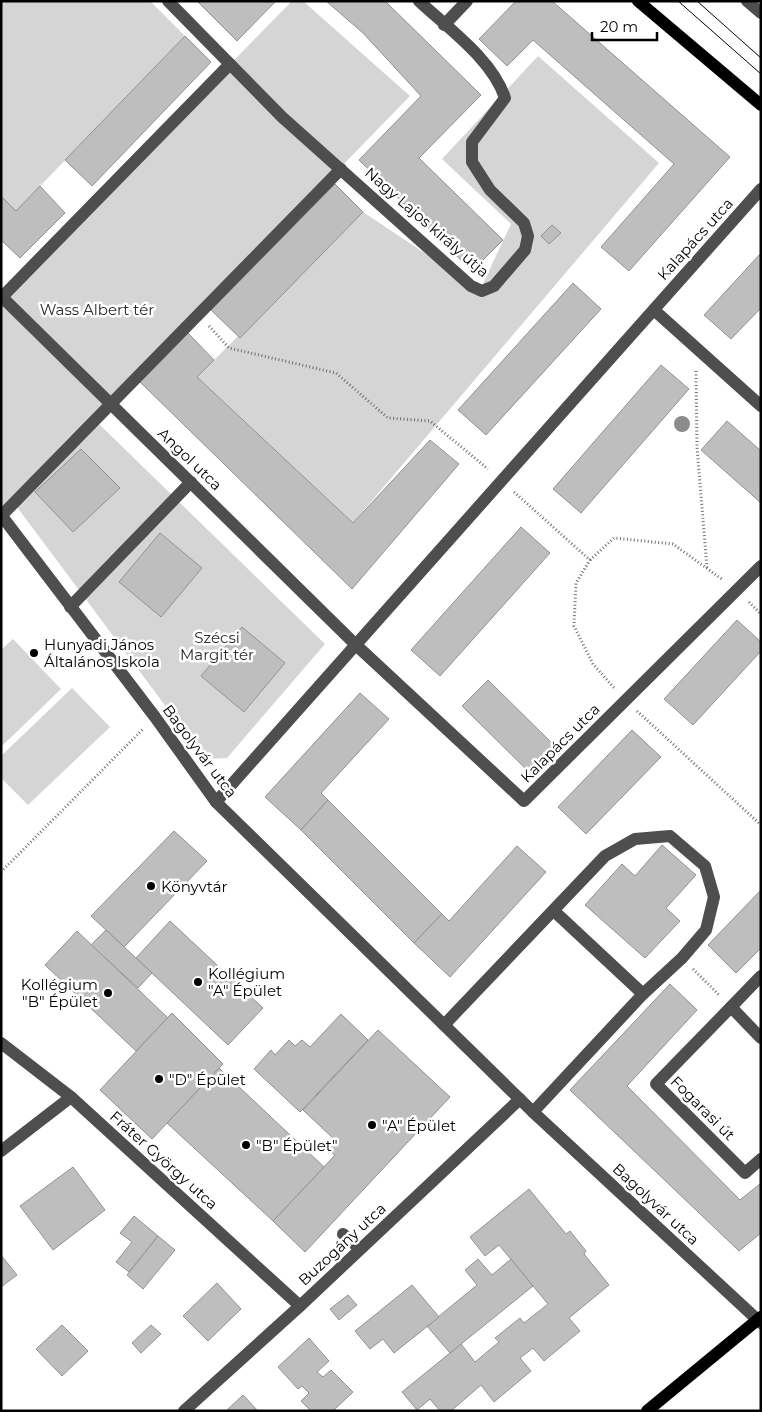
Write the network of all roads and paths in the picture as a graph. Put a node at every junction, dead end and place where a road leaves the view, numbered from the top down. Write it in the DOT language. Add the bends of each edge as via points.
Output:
graph roads {
  1 [pos="168,1"];
  2 [pos="419,1"];
  3 [pos="467,1"];
  4 [pos="638,1"];
  5 [pos="747,1"];
  6 [pos="761,13"];
  7 [pos="444,25"];
  8 [pos="230,64"];
  9 [pos="761,105"];
  10 [pos="341,169"];
  11 [pos="761,190"];
  12 [pos="2,297"];
  13 [pos="654,310"];
  14 [pos="198,315"];
  15 [pos="695,348"];
  16 [pos="111,404"];
  17 [pos="761,406"];
  18 [pos="501,480"];
  19 [pos="191,482"];
  20 [pos="1,515"];
  21 [pos="590,560"];
  22 [pos="761,566"];
  23 [pos="707,568"];
  24 [pos="737,590"];
  25 [pos="70,607"];
  26 [pos="761,614"];
  27 [pos="356,645"];
  28 [pos="625,700"];
  29 [pos="155,717"];
  30 [pos="216,802"];
  31 [pos="761,826"];
  32 [pos="1,872"];
  33 [pos="554,911"];
  34 [pos="682,958"];
  35 [pos="761,976"];
  36 [pos="643,994"];
  37 [pos="731,1007"];
  38 [pos="444,1025"];
  39 [pos="761,1038"];
  40 [pos="1,1043"];
  41 [pos="71,1098"];
  42 [pos="520,1098"];
  43 [pos="533,1112"];
  44 [pos="1,1151"];
  45 [pos="761,1159"];
  46 [pos="343,1234"];
  47 [pos="360,1249"];
  48 [pos="300,1306"];
  49 [pos="760,1320"];
  50 [pos="184,1411"];
  51 [pos="647,1411"];
  1 -- 8 [label="street"];
  2 -- 7 [label="street, Nagy Lajos király útja"];
  3 -- 7 [label="street"];
  4 -- 9 [label="main road"];
  5 -- 6 [label="street"];
  7 -- 10 [label="street, Nagy Lajos király útja" via="487,65 501,86 505,98 472,142 472,162 490,190 524,223 528,236 525,250 494,286 482,291 471,286"];
  8 -- 10 [label="street" via="282,117"];
  8 -- 12 [label="street"];
  10 -- 14 [label="street"];
  11 -- 13 [label="street, Kalapács utca"];
  12 -- 16 [label="street, Angol utca"];
  13 -- 15 [label="street"];
  13 -- 18 [label="street, Kalapács utca"];
  14 -- 16 [label="street"];
  14 -- 18 [label="path" via="229,348 336,373 388,418 430,421"];
  15 -- 17 [label="street"];
  15 -- 23 [label="path"];
  16 -- 19 [label="street, Angol utca"];
  16 -- 20 [label="street"];
  18 -- 21 [label="path"];
  18 -- 27 [label="street, Kalapács utca"];
  19 -- 25 [label="street"];
  19 -- 27 [label="street, Angol utca"];
  20 -- 25 [label="street, Bagolyvár utca"];
  21 -- 23 [label="path" via="614,538 635,539 673,544"];
  21 -- 28 [label="path" via="576,583 574,626 593,664"];
  22 -- 24 [label="street, Kalapács utca"];
  23 -- 24 [label="path"];
  24 -- 26 [label="path"];
  24 -- 28 [label="street, Kalapács utca"];
  25 -- 29 [label="street, Bagolyvár utca"];
  27 -- 28 [label="street, Kalapács utca" via="524,802"];
  27 -- 30 [label="street, Kalapács utca"];
  28 -- 31 [label="path"];
  29 -- 30 [label="street, Bagolyvár utca"];
  29 -- 32 [label="path"];
  30 -- 38 [label="street, Bagolyvár utca"];
  33 -- 34 [label="street" via="604,856 635,839 670,836 705,866 714,897 706,930"];
  33 -- 36 [label="street"];
  33 -- 38 [label="street"];
  34 -- 36 [label="street"];
  34 -- 37 [label="path"];
  35 -- 37 [label="street, Fogarasi út"];
  36 -- 43 [label="street"];
  37 -- 39 [label="street"];
  37 -- 45 [label="street, Fogarasi út" via="656,1084 745,1173"];
  38 -- 42 [label="street, Bagolyvár utca"];
  40 -- 41 [label="street, Fráter György utca"];
  41 -- 44 [label="street"];
  41 -- 48 [label="street, Fráter György utca"];
  42 -- 43 [label="street, Bagolyvár utca"];
  42 -- 47 [label="street, Buzogány utca"];
  43 -- 49 [label="street, Bagolyvár utca"];
  46 -- 47 [label="street"];
  47 -- 48 [label="street, Buzogány utca"];
  48 -- 50 [label="street, Buzogány utca"];
  49 -- 51 [label="main road"];
}
